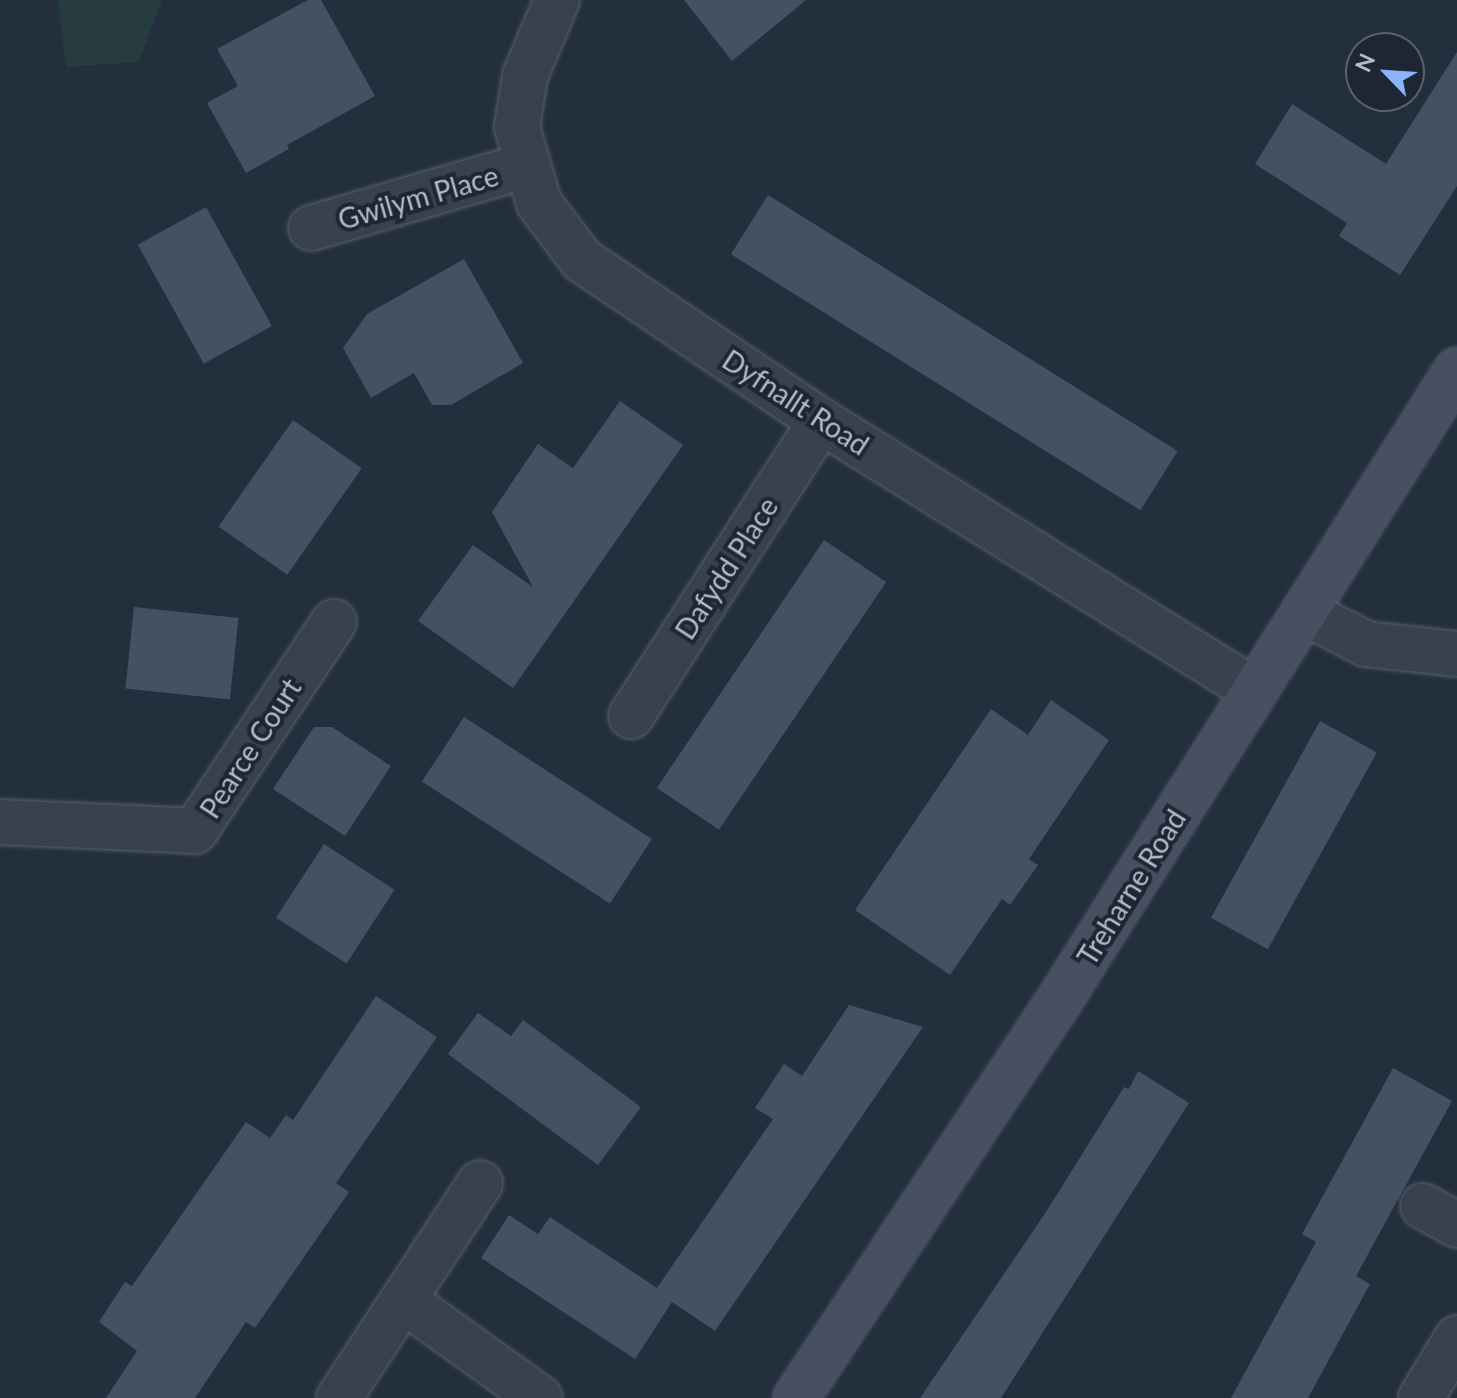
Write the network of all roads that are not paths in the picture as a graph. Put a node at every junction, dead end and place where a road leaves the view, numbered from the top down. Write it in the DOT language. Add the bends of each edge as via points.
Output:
graph roads {
  1 [pos="557,0"];
  2 [pos="525,166"];
  3 [pos="311,228"];
  4 [pos="1457,370"];
  5 [pos="821,421"];
  6 [pos="1304,612"];
  7 [pos="334,622"];
  8 [pos="1457,654"];
  9 [pos="1255,691"];
  10 [pos="631,716"];
  11 [pos="0,822"];
  12 [pos="480,1183"];
  13 [pos="403,1300"];
  14 [pos="1457,1338"];
  15 [pos="339,1398"];
  16 [pos="540,1398"];
  17 [pos="796,1398"];
  18 [pos="1421,1398"];
  1 -- 2 [label="street, Dyfnallt Road" via="525,76 517,127"];
  2 -- 3 [label="street, Gwilym Place"];
  2 -- 5 [label="street, Dyfnallt Road" via="539,203 582,260"];
  4 -- 6 [label="street, Treharne Road"];
  5 -- 9 [label="street, Dyfnallt Road"];
  5 -- 10 [label="street, Dafydd Place"];
  6 -- 8 [label="street" via="1366,644"];
  6 -- 9 [label="street, Treharne Road"];
  7 -- 11 [label="street, Pearce Court" via="195,831"];
  9 -- 17 [label="street, Treharne Road" via="1061,998"];
  12 -- 13 [label="street"];
  13 -- 15 [label="street"];
  13 -- 16 [label="street"];
  14 -- 18 [label="street"];
}
